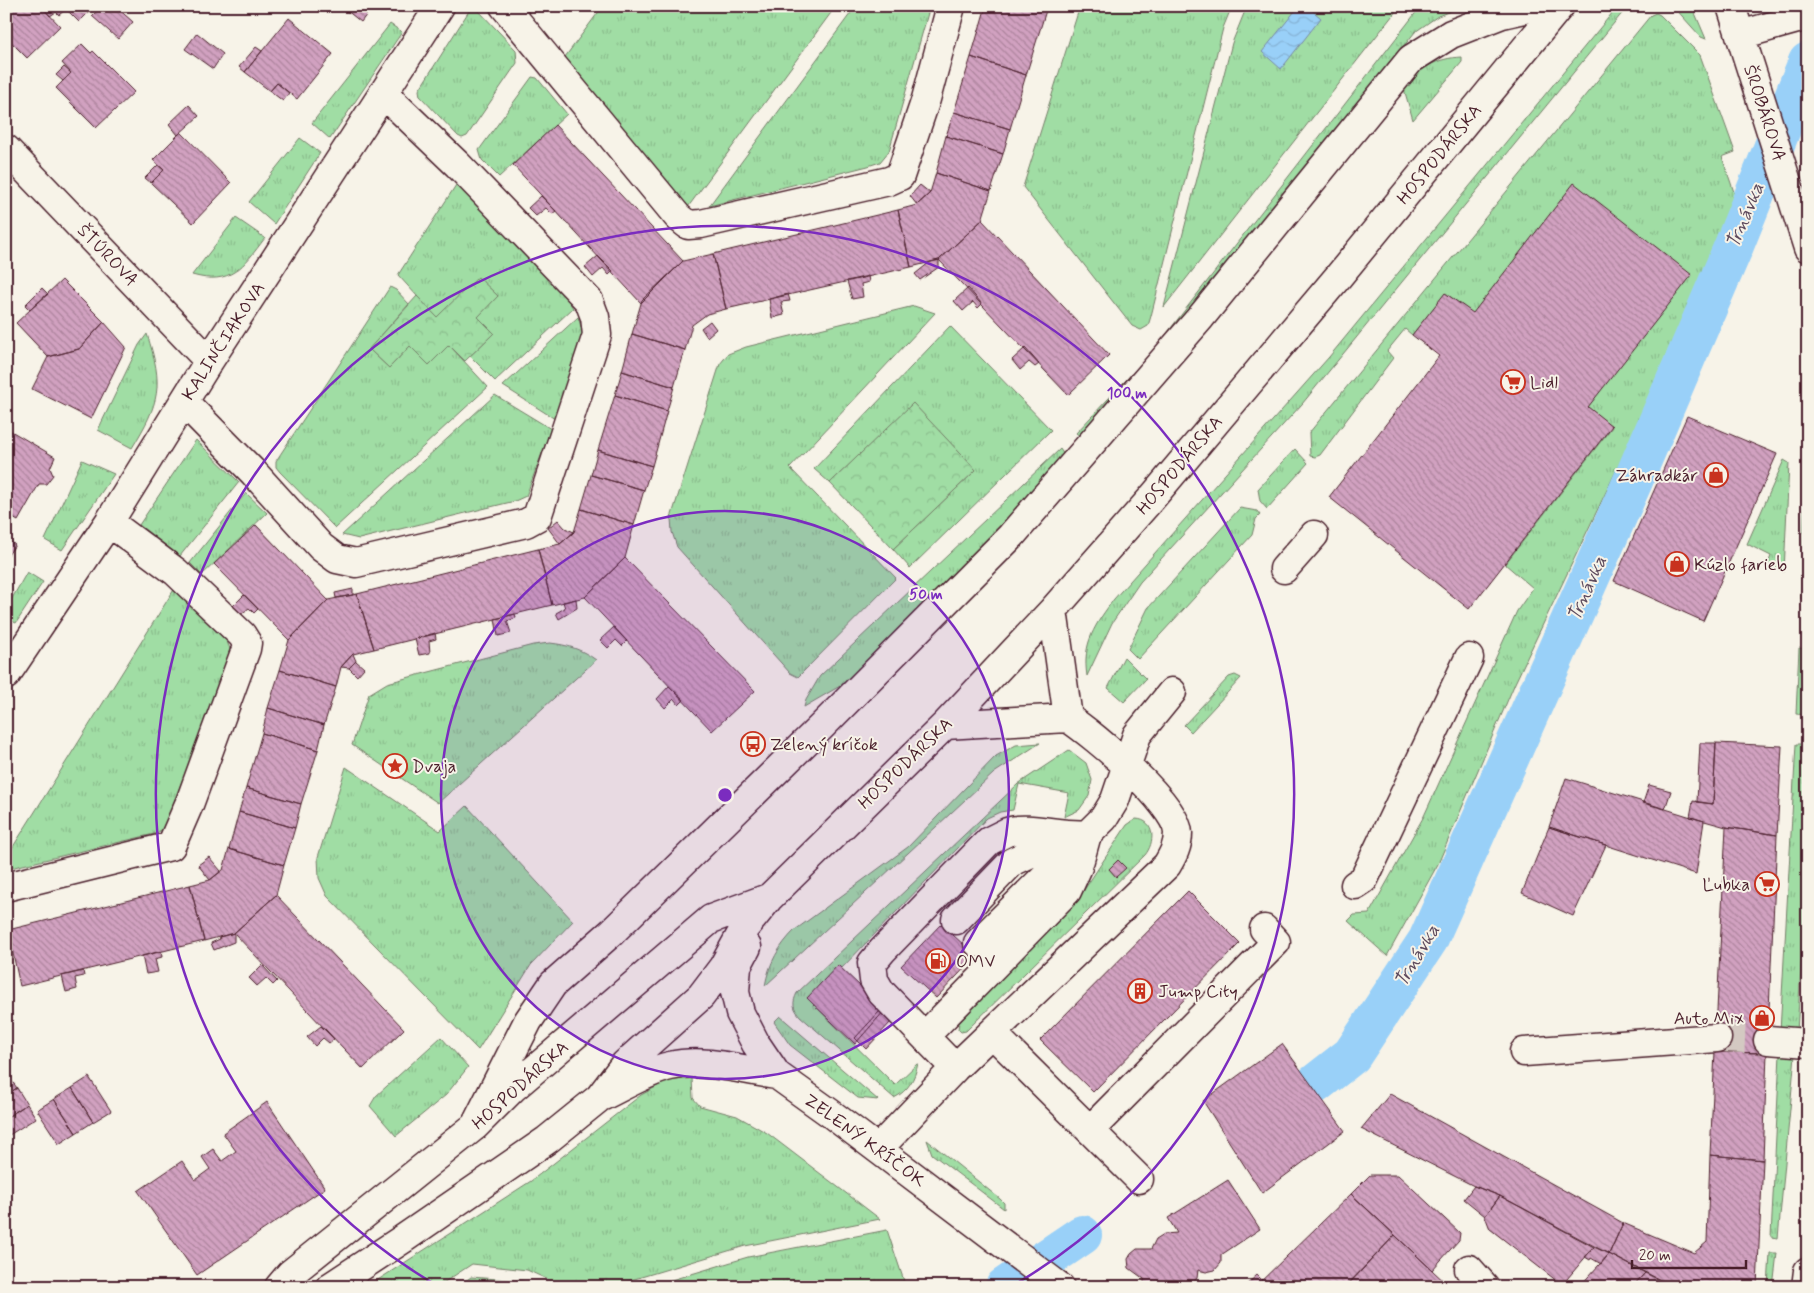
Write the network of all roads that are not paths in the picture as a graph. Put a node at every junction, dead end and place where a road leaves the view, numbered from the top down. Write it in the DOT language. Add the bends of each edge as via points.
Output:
graph roads {
  1 [pos="440,6"];
  2 [pos="504,6"];
  3 [pos="951,6"];
  4 [pos="1538,6"];
  5 [pos="1560,6"];
  6 [pos="1731,6"];
  7 [pos="1795,19"];
  8 [pos="1740,35"];
  9 [pos="383,92"];
  10 [pos="6,149"];
  11 [pos="1808,248"];
  12 [pos="209,361"];
  13 [pos="184,402"];
  14 [pos="108,522"];
  15 [pos="1314,535"];
  16 [pos="1284,569"];
  17 [pos="1053,610"];
  18 [pos="1469,658"];
  19 [pos="6,675"];
  20 [pos="1172,692"];
  21 [pos="1068,718"];
  22 [pos="945,725"];
  23 [pos="1126,766"];
  24 [pos="1088,834"];
  25 [pos="1355,885"];
  26 [pos="6,887"];
  27 [pos="934,897"];
  28 [pos="769,898"];
  29 [pos="956,920"];
  30 [pos="1264,929"];
  31 [pos="978,942"];
  32 [pos="997,962"];
  33 [pos="992,1033"];
  34 [pos="925,1036"];
  35 [pos="1717,1038"];
  36 [pos="1768,1040"];
  37 [pos="1808,1043"];
  38 [pos="1524,1052"];
  39 [pos="954,1068"];
  40 [pos="776,1075"];
  41 [pos="599,1098"];
  42 [pos="475,1126"];
  43 [pos="1090,1130"];
  44 [pos="878,1149"];
  45 [pos="1140,1179"];
  46 [pos="1808,1271"];
  47 [pos="279,1287"];
  48 [pos="330,1287"];
  49 [pos="1060,1287"];
  50 [pos="1806,1287"];
  1 -- 9 [label="street, KALINČIAKOVA"];
  2 -- 3 [label="street" via="678,217 688,225 900,176 926,99"];
  4 -- 42 [label="street" via="1502,14 1450,34 1411,59 1201,318 1011,536 612,932 553,984 528,1021"];
  5 -- 17 [label="street, HOSPODÁRSKA" via="1338,278"];
  6 -- 8 [label="street, ŠROBÁROVA"];
  7 -- 8 [label="street"];
  8 -- 11 [label="street, ŠROBÁROVA"];
  9 -- 12 [label="street, KALINČIAKOVA"];
  9 -- 13 [label="street" via="589,301 595,317 596,335 537,517 526,523 356,563 337,559 321,547"];
  10 -- 12 [label="street, ŠTÚROVA"];
  12 -- 13 [label="street, KALINČIAKOVA"];
  13 -- 14 [label="street, KALINČIAKOVA"];
  14 -- 19 [label="street, KALINČIAKOVA"];
  14 -- 26 [label="street" via="176,572 247,643 233,689 171,846"];
  15 -- 16 [label="street"];
  17 -- 21 [label="street"];
  17 -- 22 [label="street, HOSPODÁRSKA"];
  18 -- 25 [label="street" via="1364,879"];
  20 -- 23 [label="street" via="1137,735"];
  21 -- 22 [label="street"];
  21 -- 23 [label="street"];
  22 -- 28 [label="street, HOSPODÁRSKA"];
  23 -- 24 [label="street" via="1115,800 1104,818"];
  23 -- 33 [label="street" via="1174,817 1178,832 1176,850 1167,865"];
  24 -- 27 [label="street" via="1008,832 989,841"];
  24 -- 29 [label="street" via="1031,852 1012,862"];
  24 -- 31 [label="street"];
  24 -- 32 [label="street" via="1067,891"];
  27 -- 29 [label="street"];
  27 -- 34 [label="street" via="872,963 874,980 881,992"];
  28 -- 40 [label="street, ZELENÝ KRÍČOK" via="737,966 735,992 740,1013"];
  28 -- 41 [label="street, HOSPODÁRSKA" via="744,929 723,967 701,996 625,1064"];
  28 -- 42 [label="street, HOSPODÁRSKA" via="711,919 513,1088"];
  29 -- 31 [label="street"];
  30 -- 43 [label="street" via="1276,942"];
  31 -- 32 [label="street"];
  32 -- 34 [label="street"];
  33 -- 39 [label="street"];
  33 -- 43 [label="street"];
  34 -- 39 [label="street"];
  35 -- 38 [label="street"];
  36 -- 37 [label="street"];
  39 -- 44 [label="street"];
  40 -- 41 [label="street, HOSPODÁRSKA" via="686,1063 668,1066"];
  40 -- 44 [label="street, ZELENÝ KRÍČOK"];
  41 -- 48 [label="street, HOSPODÁRSKA" via="547,1140"];
  42 -- 47 [label="street, HOSPODÁRSKA" via="290,1274"];
  43 -- 45 [label="street"];
  44 -- 49 [label="street, ZELENÝ KRÍČOK"];
  46 -- 50 [label="street"];
}
